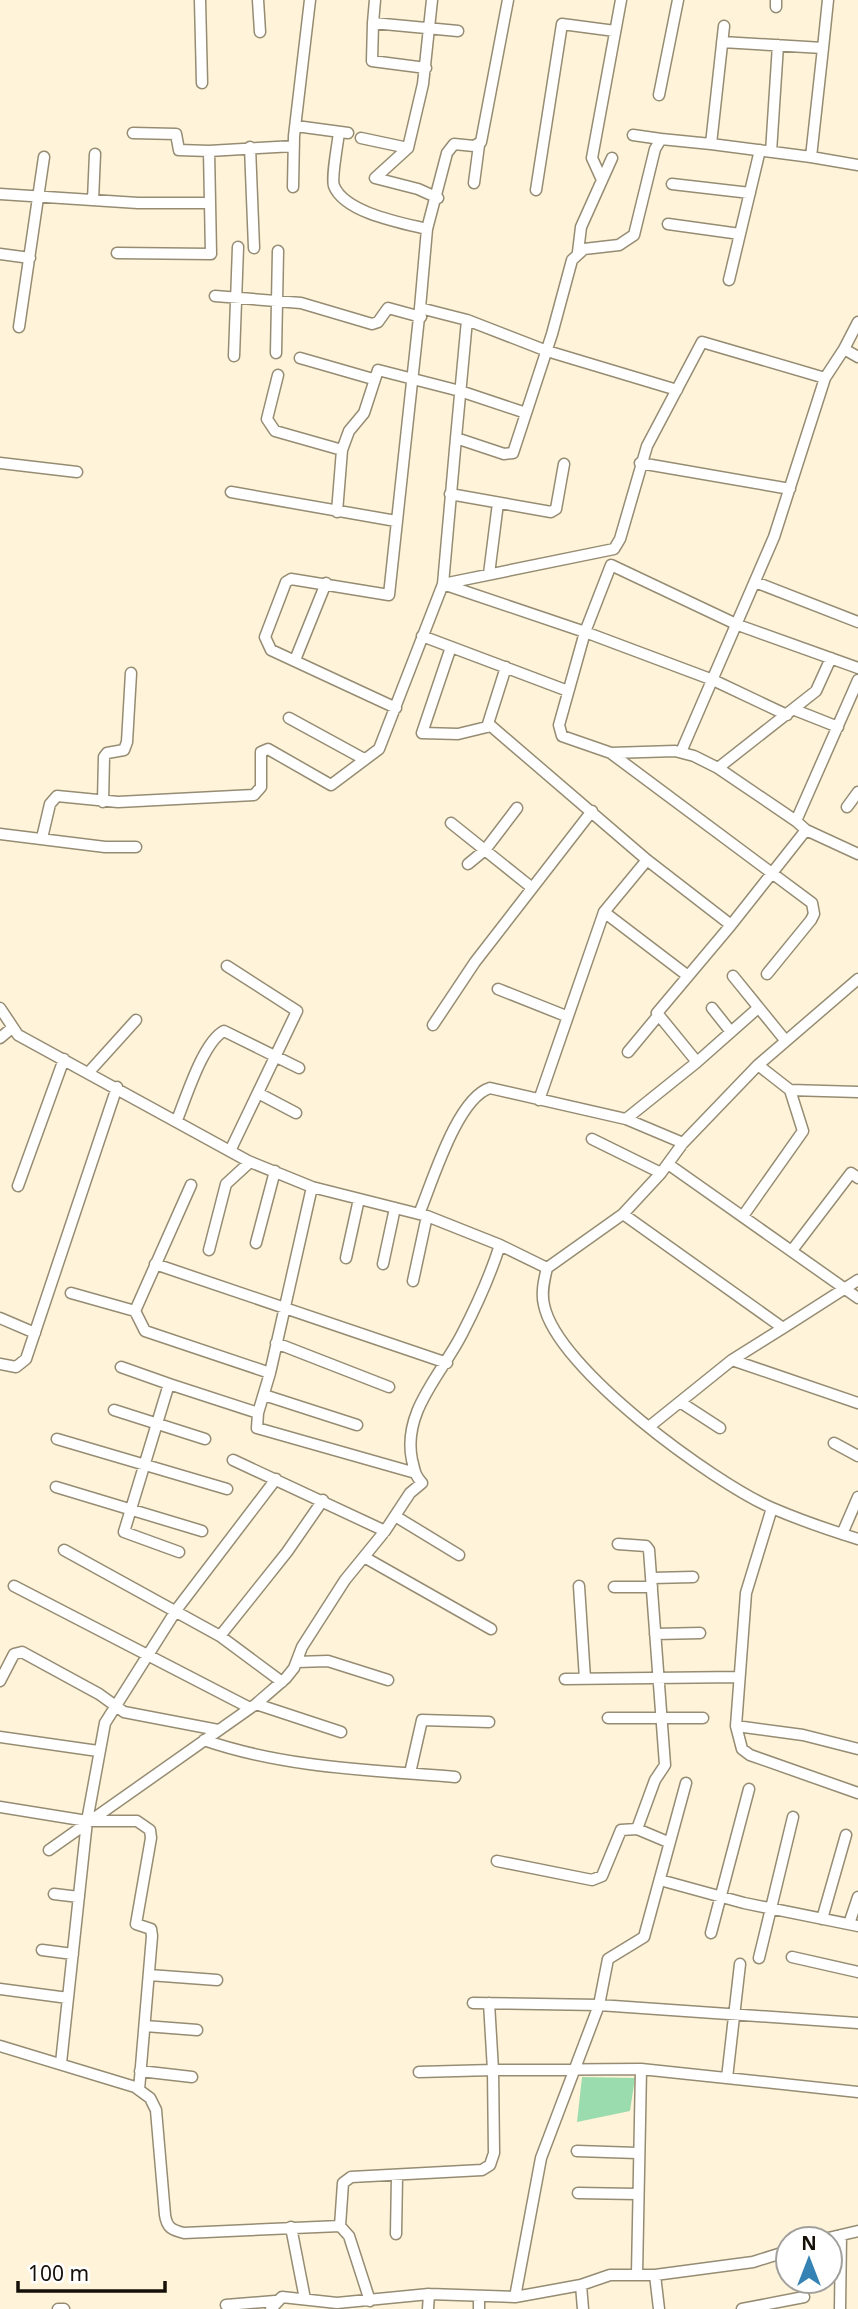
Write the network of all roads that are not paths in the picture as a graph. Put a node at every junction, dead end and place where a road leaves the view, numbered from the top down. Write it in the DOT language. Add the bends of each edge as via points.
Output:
graph roads {
  1 [pos="200,0"];
  2 [pos="257,0"];
  3 [pos="310,0"];
  4 [pos="375,0"];
  5 [pos="432,0"];
  6 [pos="508,0"];
  7 [pos="621,0"];
  8 [pos="678,0"];
  9 [pos="828,0"];
  10 [pos="373,23"];
  11 [pos="724,26"];
  12 [pos="430,28"];
  13 [pos="458,31"];
  14 [pos="615,31"];
  15 [pos="260,32"];
  16 [pos="722,42"];
  17 [pos="778,45"];
  18 [pos="823,48"];
  19 [pos="426,68"];
  20 [pos="202,83"];
  21 [pos="659,96"];
  22 [pos="296,126"];
  23 [pos="133,133"];
  24 [pos="633,135"];
  25 [pos="361,138"];
  26 [pos="661,139"];
  27 [pos="710,144"];
  28 [pos="479,145"];
  29 [pos="294,146"];
  30 [pos="250,147"];
  31 [pos="408,148"];
  32 [pos="209,151"];
  33 [pos="765,151"];
  34 [pos="95,154"];
  35 [pos="44,157"];
  36 [pos="811,157"];
  37 [pos="612,158"];
  38 [pos="858,164"];
  39 [pos="602,180"];
  40 [pos="474,183"];
  41 [pos="672,184"];
  42 [pos="293,187"];
  43 [pos="536,190"];
  44 [pos="750,193"];
  45 [pos="0,194"];
  46 [pos="39,198"];
  47 [pos="438,198"];
  48 [pos="93,200"];
  49 [pos="210,204"];
  50 [pos="668,225"];
  51 [pos="427,229"];
  52 [pos="740,234"];
  53 [pos="238,247"];
  54 [pos="254,248"];
  55 [pos="278,251"];
  56 [pos="578,252"];
  57 [pos="117,253"];
  58 [pos="0,254"];
  59 [pos="30,258"];
  60 [pos="729,280"];
  61 [pos="215,296"];
  62 [pos="236,298"];
  63 [pos="277,300"];
  64 [pos="421,312"];
  65 [pos="467,320"];
  66 [pos="858,322"];
  67 [pos="19,327"];
  68 [pos="844,349"];
  69 [pos="547,351"];
  70 [pos="276,353"];
  71 [pos="234,356"];
  72 [pos="858,357"];
  73 [pos="300,358"];
  74 [pos="278,375"];
  75 [pos="413,377"];
  76 [pos="825,378"];
  77 [pos="373,379"];
  78 [pos="677,390"];
  79 [pos="460,391"];
  80 [pos="526,413"];
  81 [pos="456,438"];
  82 [pos="342,450"];
  83 [pos="0,463"];
  84 [pos="640,463"];
  85 [pos="564,464"];
  86 [pos="77,472"];
  87 [pos="790,489"];
  88 [pos="231,492"];
  89 [pos="450,494"];
  90 [pos="498,503"];
  91 [pos="337,512"];
  92 [pos="396,521"];
  93 [pos="489,574"];
  94 [pos="755,582"];
  95 [pos="326,583"];
  96 [pos="443,584"];
  97 [pos="858,622"];
  98 [pos="738,625"];
  99 [pos="585,632"];
  100 [pos="422,636"];
  101 [pos="451,647"];
  102 [pos="831,658"];
  103 [pos="295,660"];
  104 [pos="506,667"];
  105 [pos="858,668"];
  106 [pos="131,673"];
  107 [pos="713,680"];
  108 [pos="858,680"];
  109 [pos="568,691"];
  110 [pos="396,708"];
  111 [pos="791,712"];
  112 [pos="289,718"];
  113 [pos="487,727"];
  114 [pos="838,727"];
  115 [pos="681,752"];
  116 [pos="611,753"];
  117 [pos="364,759"];
  118 [pos="718,768"];
  119 [pos="858,792"];
  120 [pos="103,802"];
  121 [pos="847,807"];
  122 [pos="517,808"];
  123 [pos="592,811"];
  124 [pos="796,821"];
  125 [pos="451,823"];
  126 [pos="806,830"];
  127 [pos="0,834"];
  128 [pos="42,838"];
  129 [pos="136,846"];
  130 [pos="485,850"];
  131 [pos="858,854"];
  132 [pos="647,860"];
  133 [pos="468,864"];
  134 [pos="772,873"];
  135 [pos="531,887"];
  136 [pos="604,912"];
  137 [pos="731,925"];
  138 [pos="227,966"];
  139 [pos="767,974"];
  140 [pos="688,976"];
  141 [pos="733,976"];
  142 [pos="858,979"];
  143 [pos="498,989"];
  144 [pos="712,1008"];
  145 [pos="758,1008"];
  146 [pos="0,1009"];
  147 [pos="566,1016"];
  148 [pos="657,1017"];
  149 [pos="136,1020"];
  150 [pos="433,1025"];
  151 [pos="12,1028"];
  152 [pos="731,1032"];
  153 [pos="0,1039"];
  154 [pos="785,1040"];
  155 [pos="628,1052"];
  156 [pos="276,1055"];
  157 [pos="64,1059"];
  158 [pos="697,1062"];
  159 [pos="758,1065"];
  160 [pos="299,1068"];
  161 [pos="89,1072"];
  162 [pos="117,1087"];
  163 [pos="790,1090"];
  164 [pos="858,1092"];
  165 [pos="258,1093"];
  166 [pos="539,1100"];
  167 [pos="296,1113"];
  168 [pos="626,1119"];
  169 [pos="177,1120"];
  170 [pos="592,1139"];
  171 [pos="683,1143"];
  172 [pos="230,1151"];
  173 [pos="250,1162"];
  174 [pos="668,1164"];
  175 [pos="275,1171"];
  176 [pos="661,1173"];
  177 [pos="858,1178"];
  178 [pos="191,1185"];
  179 [pos="18,1186"];
  180 [pos="313,1187"];
  181 [pos="359,1199"];
  182 [pos="395,1208"];
  183 [pos="623,1214"];
  184 [pos="423,1215"];
  185 [pos="743,1216"];
  186 [pos="256,1242"];
  187 [pos="500,1245"];
  188 [pos="793,1249"];
  189 [pos="209,1250"];
  190 [pos="346,1258"];
  191 [pos="155,1264"];
  192 [pos="383,1264"];
  193 [pos="547,1268"];
  194 [pos="858,1280"];
  195 [pos="413,1282"];
  196 [pos="847,1289"];
  197 [pos="71,1293"];
  198 [pos="858,1298"];
  199 [pos="283,1307"];
  200 [pos="135,1311"];
  201 [pos="0,1318"];
  202 [pos="783,1328"];
  203 [pos="35,1333"];
  204 [pos="276,1343"];
  205 [pos="732,1360"];
  206 [pos="447,1363"];
  207 [pos="0,1364"];
  208 [pos="121,1367"];
  209 [pos="270,1373"];
  210 [pos="169,1384"];
  211 [pos="389,1387"];
  212 [pos="264,1395"];
  213 [pos="680,1402"];
  214 [pos="858,1403"];
  215 [pos="114,1410"];
  216 [pos="258,1413"];
  217 [pos="159,1424"];
  218 [pos="357,1425"];
  219 [pos="650,1426"];
  220 [pos="720,1429"];
  221 [pos="205,1438"];
  222 [pos="57,1439"];
  223 [pos="834,1443"];
  224 [pos="858,1456"];
  225 [pos="233,1460"];
  226 [pos="144,1467"];
  227 [pos="412,1472"];
  228 [pos="276,1479"];
  229 [pos="56,1487"];
  230 [pos="227,1489"];
  231 [pos="858,1497"];
  232 [pos="323,1500"];
  233 [pos="131,1508"];
  234 [pos="772,1508"];
  235 [pos="395,1516"];
  236 [pos="202,1531"];
  237 [pos="385,1531"];
  238 [pos="842,1534"];
  239 [pos="858,1539"];
  240 [pos="618,1544"];
  241 [pos="64,1550"];
  242 [pos="178,1552"];
  243 [pos="459,1555"];
  244 [pos="364,1557"];
  245 [pos="693,1577"];
  246 [pos="652,1583"];
  247 [pos="14,1586"];
  248 [pos="579,1586"];
  249 [pos="614,1587"];
  250 [pos="175,1612"];
  251 [pos="491,1629"];
  252 [pos="701,1633"];
  253 [pos="656,1634"];
  254 [pos="220,1636"];
  255 [pos="148,1656"];
  256 [pos="297,1662"];
  257 [pos="739,1677"];
  258 [pos="659,1678"];
  259 [pos="565,1679"];
  260 [pos="585,1679"];
  261 [pos="388,1680"];
  262 [pos="0,1681"];
  263 [pos="282,1682"];
  264 [pos="114,1705"];
  265 [pos="253,1706"];
  266 [pos="661,1717"];
  267 [pos="608,1718"];
  268 [pos="703,1718"];
  269 [pos="489,1722"];
  270 [pos="736,1726"];
  271 [pos="218,1731"];
  272 [pos="341,1732"];
  273 [pos="0,1737"];
  274 [pos="204,1740"];
  275 [pos="858,1749"];
  276 [pos="98,1751"];
  277 [pos="410,1773"];
  278 [pos="455,1777"];
  279 [pos="686,1783"];
  280 [pos="749,1789"];
  281 [pos="858,1793"];
  282 [pos="0,1807"];
  283 [pos="793,1817"];
  284 [pos="87,1821"];
  285 [pos="637,1829"];
  286 [pos="846,1835"];
  287 [pos="668,1842"];
  288 [pos="49,1850"];
  289 [pos="497,1861"];
  290 [pos="660,1880"];
  291 [pos="54,1894"];
  292 [pos="79,1897"];
  293 [pos="721,1897"];
  294 [pos="858,1897"];
  295 [pos="769,1908"];
  296 [pos="822,1919"];
  297 [pos="854,1925"];
  298 [pos="711,1933"];
  299 [pos="41,1950"];
  300 [pos="73,1954"];
  301 [pos="792,1957"];
  302 [pos="759,1958"];
  303 [pos="740,1964"];
  304 [pos="858,1972"];
  305 [pos="149,1975"];
  306 [pos="217,1980"];
  307 [pos="0,1989"];
  308 [pos="68,1998"];
  309 [pos="473,2003"];
  310 [pos="489,2003"];
  311 [pos="599,2005"];
  312 [pos="734,2015"];
  313 [pos="858,2023"];
  314 [pos="145,2026"];
  315 [pos="197,2030"];
  316 [pos="0,2046"];
  317 [pos="61,2063"];
  318 [pos="576,2068"];
  319 [pos="641,2069"];
  320 [pos="493,2070"];
  321 [pos="140,2071"];
  322 [pos="419,2072"];
  323 [pos="192,2077"];
  324 [pos="727,2078"];
  325 [pos="139,2090"];
  326 [pos="858,2092"];
  327 [pos="577,2151"];
  328 [pos="637,2153"];
  329 [pos="397,2176"];
  330 [pos="578,2193"];
  331 [pos="637,2194"];
  332 [pos="340,2226"];
  333 [pos="291,2227"];
  334 [pos="396,2234"];
  335 [pos="774,2255"];
  336 [pos="637,2274"];
  337 [pos="655,2275"];
  338 [pos="581,2285"];
  339 [pos="429,2294"];
  340 [pos="479,2297"];
  341 [pos="501,2297"];
  342 [pos="515,2297"];
  343 [pos="804,2297"];
  344 [pos="304,2299"];
  345 [pos="370,2301"];
  346 [pos="226,2305"];
  347 [pos="273,2305"];
  348 [pos="336,2306"];
  349 [pos="58,2309"];
  350 [pos="64,2309"];
  351 [pos="428,2309"];
  352 [pos="479,2309"];
  353 [pos="502,2309"];
  354 [pos="583,2309"];
  355 [pos="659,2309"];
  356 [pos="742,2309"];
  1 -- 20 [label="street"];
  2 -- 15 [label="street"];
  3 -- 22 [label="street"];
  4 -- 10 [label="street"];
  5 -- 12 [label="street"];
  6 -- 28 [label="street"];
  7 -- 14 [label="street"];
  8 -- 21 [label="street"];
  9 -- 18 [label="street"];
  10 -- 12 [label="street"];
  10 -- 19 [label="street" via="372,61"];
  11 -- 16 [label="street"];
  12 -- 13 [label="street"];
  12 -- 19 [label="street"];
  14 -- 39 [label="street" via="593,158"];
  14 -- 43 [label="street" via="562,24"];
  16 -- 17 [label="street"];
  16 -- 27 [label="street"];
  17 -- 18 [label="street"];
  17 -- 33 [label="street"];
  18 -- 36 [label="street"];
  19 -- 31 [label="street"];
  22 -- 29 [label="street"];
  22 -- 51 [label="street" via="343,132 333,178 336,190 368,213"];
  23 -- 32 [label="street" via="176,134 178,150"];
  24 -- 26 [label="street"];
  25 -- 31 [label="street"];
  26 -- 27 [label="street"];
  26 -- 56 [label="street" via="634,235 619,245"];
  27 -- 33 [label="street"];
  28 -- 40 [label="street"];
  28 -- 47 [label="street" via="454,144 449,149"];
  29 -- 30 [label="street"];
  29 -- 42 [label="street"];
  30 -- 32 [label="street"];
  30 -- 54 [label="street"];
  31 -- 47 [label="street" via="375,178"];
  32 -- 49 [label="street"];
  33 -- 36 [label="street"];
  33 -- 44 [label="street"];
  34 -- 48 [label="street"];
  35 -- 46 [label="street"];
  36 -- 38 [label="street"];
  37 -- 39 [label="street"];
  39 -- 56 [label="street" via="582,227"];
  41 -- 44 [label="street"];
  44 -- 52 [label="street"];
  45 -- 46 [label="street"];
  46 -- 48 [label="street"];
  46 -- 59 [label="street"];
  47 -- 51 [label="street"];
  48 -- 49 [label="street"];
  49 -- 57 [label="street" via="211,254"];
  50 -- 52 [label="street"];
  51 -- 64 [label="street"];
  52 -- 60 [label="street"];
  53 -- 62 [label="street"];
  55 -- 63 [label="street"];
  56 -- 69 [label="street"];
  58 -- 59 [label="street"];
  59 -- 67 [label="street"];
  61 -- 62 [label="street"];
  62 -- 63 [label="street"];
  62 -- 71 [label="street"];
  63 -- 64 [label="street" via="316,306 372,324 388,308"];
  63 -- 70 [label="street"];
  64 -- 65 [label="street"];
  64 -- 75 [label="street"];
  65 -- 69 [label="street"];
  65 -- 79 [label="street"];
  66 -- 68 [label="street"];
  68 -- 72 [label="street"];
  68 -- 76 [label="street"];
  69 -- 78 [label="street"];
  69 -- 80 [label="street"];
  73 -- 77 [label="street"];
  74 -- 82 [label="street" via="269,426"];
  75 -- 77 [label="street" via="381,369"];
  75 -- 79 [label="street"];
  75 -- 92 [label="street"];
  76 -- 78 [label="street" via="702,342"];
  76 -- 87 [label="street"];
  77 -- 82 [label="street" via="364,413 349,431"];
  78 -- 84 [label="street"];
  79 -- 80 [label="street"];
  79 -- 81 [label="street"];
  80 -- 81 [label="street" via="510,454"];
  81 -- 89 [label="street"];
  82 -- 91 [label="street"];
  83 -- 86 [label="street"];
  84 -- 87 [label="street"];
  84 -- 93 [label="street" via="614,549"];
  85 -- 90 [label="street" via="553,512"];
  87 -- 94 [label="street"];
  88 -- 91 [label="street"];
  89 -- 90 [label="street"];
  89 -- 96 [label="street"];
  90 -- 93 [label="street"];
  91 -- 92 [label="street"];
  92 -- 95 [label="street" via="389,595"];
  93 -- 96 [label="street"];
  94 -- 97 [label="street"];
  94 -- 98 [label="street"];
  95 -- 103 [label="street"];
  95 -- 103 [label="street" via="296,578 286,582 270,620 266,644"];
  96 -- 99 [label="street"];
  96 -- 100 [label="street"];
  98 -- 99 [label="street" via="611,565"];
  98 -- 102 [label="street"];
  98 -- 107 [label="street"];
  99 -- 107 [label="street"];
  99 -- 109 [label="street"];
  100 -- 101 [label="street"];
  100 -- 110 [label="street"];
  101 -- 104 [label="street"];
  101 -- 113 [label="street" via="422,733 458,734"];
  102 -- 105 [label="street"];
  102 -- 111 [label="street" via="816,691"];
  103 -- 110 [label="street"];
  104 -- 109 [label="street"];
  104 -- 113 [label="street"];
  106 -- 120 [label="street" via="127,742 124,750 104,757"];
  107 -- 111 [label="street"];
  107 -- 115 [label="street"];
  108 -- 114 [label="street"];
  109 -- 116 [label="street" via="559,724 562,736"];
  110 -- 117 [label="street" via="379,749"];
  111 -- 114 [label="street"];
  111 -- 118 [label="street"];
  112 -- 117 [label="street"];
  113 -- 123 [label="street"];
  114 -- 124 [label="street"];
  115 -- 116 [label="street"];
  115 -- 118 [label="street"];
  116 -- 134 [label="street"];
  117 -- 120 [label="street" via="331,785 268,749 261,752 261,787 254,795"];
  118 -- 124 [label="street"];
  119 -- 121 [label="street"];
  120 -- 128 [label="street" via="57,796 50,804"];
  122 -- 130 [label="street"];
  123 -- 132 [label="street"];
  123 -- 135 [label="street"];
  124 -- 126 [label="street"];
  125 -- 130 [label="street"];
  126 -- 131 [label="street"];
  126 -- 134 [label="street"];
  127 -- 128 [label="street"];
  128 -- 129 [label="street" via="105,847"];
  130 -- 133 [label="street"];
  130 -- 135 [label="street"];
  132 -- 136 [label="street"];
  132 -- 137 [label="street"];
  134 -- 137 [label="street"];
  134 -- 139 [label="street" via="812,903 814,914"];
  135 -- 150 [label="street"];
  136 -- 140 [label="street"];
  136 -- 147 [label="street"];
  137 -- 140 [label="street"];
  138 -- 156 [label="street" via="297,1012"];
  140 -- 148 [label="street"];
  141 -- 145 [label="street"];
  142 -- 154 [label="street"];
  143 -- 147 [label="street"];
  144 -- 152 [label="street"];
  145 -- 152 [label="street"];
  145 -- 154 [label="street"];
  146 -- 151 [label="street"];
  147 -- 166 [label="street"];
  148 -- 155 [label="street"];
  148 -- 158 [label="street"];
  149 -- 161 [label="street"];
  151 -- 153 [label="street"];
  151 -- 157 [label="street"];
  152 -- 158 [label="street"];
  154 -- 159 [label="street"];
  156 -- 160 [label="street"];
  156 -- 165 [label="street"];
  156 -- 169 [label="street" via="229,1032 220,1033 193,1078"];
  157 -- 161 [label="street"];
  157 -- 179 [label="street"];
  158 -- 168 [label="street"];
  159 -- 163 [label="street"];
  159 -- 171 [label="street"];
  161 -- 162 [label="street"];
  162 -- 169 [label="street"];
  162 -- 203 [label="street"];
  163 -- 164 [label="street"];
  163 -- 185 [label="street" via="803,1131"];
  165 -- 167 [label="street"];
  165 -- 172 [label="street"];
  166 -- 168 [label="street"];
  166 -- 184 [label="street" via="503,1088 480,1091 458,1121"];
  168 -- 171 [label="street"];
  169 -- 172 [label="street"];
  170 -- 176 [label="street"];
  171 -- 174 [label="street"];
  172 -- 173 [label="street"];
  173 -- 175 [label="street"];
  173 -- 189 [label="street" via="226,1184"];
  174 -- 176 [label="street"];
  174 -- 185 [label="street"];
  175 -- 180 [label="street"];
  175 -- 186 [label="street"];
  176 -- 183 [label="street"];
  177 -- 188 [label="street" via="851,1173"];
  178 -- 191 [label="street"];
  180 -- 181 [label="street"];
  180 -- 199 [label="street"];
  181 -- 182 [label="street"];
  181 -- 190 [label="street"];
  182 -- 184 [label="street"];
  182 -- 192 [label="street"];
  183 -- 193 [label="street"];
  183 -- 202 [label="street"];
  184 -- 187 [label="street"];
  184 -- 195 [label="street"];
  185 -- 188 [label="street"];
  187 -- 193 [label="street"];
  187 -- 206 [label="street"];
  188 -- 196 [label="street"];
  191 -- 199 [label="street"];
  191 -- 200 [label="street"];
  193 -- 219 [label="street" via="544,1306 563,1345 614,1400"];
  194 -- 196 [label="street"];
  196 -- 198 [label="street"];
  196 -- 202 [label="street"];
  197 -- 200 [label="street"];
  199 -- 204 [label="street"];
  199 -- 206 [label="street"];
  200 -- 209 [label="street" via="145,1331"];
  201 -- 203 [label="street"];
  202 -- 205 [label="street"];
  203 -- 207 [label="street" via="21,1364"];
  204 -- 209 [label="street"];
  204 -- 211 [label="street"];
  205 -- 213 [label="street"];
  205 -- 214 [label="street"];
  206 -- 227 [label="street" via="415,1412 408,1438"];
  208 -- 210 [label="street"];
  209 -- 212 [label="street"];
  210 -- 216 [label="street"];
  210 -- 217 [label="street"];
  212 -- 216 [label="street"];
  212 -- 218 [label="street"];
  213 -- 219 [label="street"];
  213 -- 220 [label="street"];
  215 -- 217 [label="street"];
  216 -- 227 [label="street" via="257,1429"];
  217 -- 221 [label="street"];
  217 -- 226 [label="street"];
  219 -- 234 [label="street" via="719,1479"];
  222 -- 226 [label="street"];
  223 -- 224 [label="street"];
  225 -- 228 [label="street"];
  226 -- 230 [label="street"];
  226 -- 233 [label="street"];
  227 -- 235 [label="street" via="422,1483"];
  228 -- 232 [label="street"];
  228 -- 250 [label="street"];
  229 -- 233 [label="street"];
  231 -- 238 [label="street"];
  232 -- 237 [label="street"];
  232 -- 254 [label="street"];
  233 -- 236 [label="street"];
  233 -- 242 [label="street" via="125,1534"];
  234 -- 238 [label="street"];
  234 -- 257 [label="street" via="746,1593"];
  235 -- 237 [label="street"];
  235 -- 243 [label="street"];
  237 -- 244 [label="street"];
  238 -- 239 [label="street"];
  240 -- 246 [label="street" via="646,1546"];
  241 -- 250 [label="street"];
  244 -- 251 [label="street"];
  244 -- 256 [label="street" via="317,1623"];
  245 -- 246 [label="street"];
  246 -- 249 [label="street"];
  246 -- 253 [label="street"];
  247 -- 255 [label="street"];
  248 -- 260 [label="street"];
  250 -- 254 [label="street"];
  250 -- 255 [label="street"];
  252 -- 253 [label="street"];
  253 -- 258 [label="street"];
  254 -- 263 [label="street"];
  255 -- 264 [label="street"];
  255 -- 265 [label="street"];
  256 -- 261 [label="street" via="328,1661"];
  256 -- 263 [label="street"];
  257 -- 258 [label="street"];
  257 -- 270 [label="street"];
  258 -- 260 [label="street"];
  258 -- 266 [label="street"];
  259 -- 260 [label="street"];
  262 -- 264 [label="street" via="14,1654 22,1652"];
  263 -- 265 [label="street"];
  264 -- 271 [label="street" via="130,1714"];
  264 -- 276 [label="street"];
  265 -- 271 [label="street"];
  265 -- 272 [label="street"];
  266 -- 267 [label="street"];
  266 -- 268 [label="street"];
  266 -- 285 [label="street" via="665,1765"];
  269 -- 277 [label="street" via="422,1720"];
  270 -- 275 [label="street" via="803,1735"];
  270 -- 281 [label="street" via="742,1749 750,1755"];
  271 -- 274 [label="street"];
  273 -- 276 [label="street"];
  274 -- 277 [label="street" via="290,1762"];
  274 -- 284 [label="street"];
  276 -- 284 [label="street"];
  277 -- 278 [label="street"];
  279 -- 287 [label="street"];
  280 -- 293 [label="street"];
  282 -- 284 [label="street"];
  283 -- 295 [label="street"];
  284 -- 288 [label="street"];
  284 -- 292 [label="street"];
  284 -- 305 [label="street" via="137,1821 150,1830 136,1924 151,1929"];
  285 -- 287 [label="street"];
  285 -- 289 [label="street" via="621,1830 598,1879"];
  286 -- 296 [label="street"];
  287 -- 290 [label="street"];
  290 -- 293 [label="street"];
  290 -- 311 [label="street" via="644,1937 608,1959"];
  291 -- 292 [label="street"];
  292 -- 300 [label="street"];
  293 -- 295 [label="street"];
  293 -- 298 [label="street"];
  294 -- 297 [label="street"];
  295 -- 296 [label="street"];
  295 -- 302 [label="street"];
  296 -- 297 [label="street"];
  299 -- 300 [label="street"];
  300 -- 308 [label="street"];
  301 -- 304 [label="street"];
  303 -- 312 [label="street"];
  305 -- 306 [label="street"];
  305 -- 314 [label="street"];
  307 -- 308 [label="street"];
  308 -- 317 [label="street"];
  309 -- 310 [label="street"];
  310 -- 311 [label="street"];
  310 -- 320 [label="street"];
  311 -- 312 [label="street"];
  311 -- 318 [label="street"];
  312 -- 313 [label="street"];
  312 -- 324 [label="street"];
  314 -- 315 [label="street"];
  314 -- 321 [label="street"];
  316 -- 317 [label="street"];
  317 -- 325 [label="street"];
  318 -- 319 [label="street"];
  318 -- 320 [label="street"];
  318 -- 342 [label="street" via="541,2158"];
  319 -- 324 [label="street"];
  319 -- 328 [label="street"];
  320 -- 322 [label="street"];
  320 -- 329 [label="street" via="494,2153 490,2165 482,2170"];
  321 -- 323 [label="street"];
  321 -- 325 [label="street"];
  324 -- 326 [label="street"];
  325 -- 333 [label="street" via="156,2110 165,2215 173,2231"];
  327 -- 328 [label="street"];
  328 -- 331 [label="street"];
  329 -- 332 [label="street" via="347,2179"];
  329 -- 334 [label="street"];
  330 -- 331 [label="street"];
  331 -- 336 [label="street"];
  332 -- 333 [label="street"];
  332 -- 345 [label="street" via="349,2236"];
  333 -- 344 [label="street"];
  335 -- 337 [label="street"];
  336 -- 337 [label="street"];
  336 -- 338 [label="street" via="610,2274"];
  337 -- 355 [label="street"];
  338 -- 342 [label="street"];
  338 -- 354 [label="street"];
  339 -- 340 [label="street"];
  339 -- 345 [label="street"];
  339 -- 351 [label="street"];
  340 -- 341 [label="street"];
  340 -- 352 [label="street"];
  341 -- 342 [label="street"];
  341 -- 353 [label="street"];
  343 -- 356 [label="street"];
  344 -- 347 [label="street" via="282,2297"];
  344 -- 348 [label="street"];
  345 -- 348 [label="street"];
  346 -- 347 [label="street"];
  349 -- 350 [label="street"];
}
